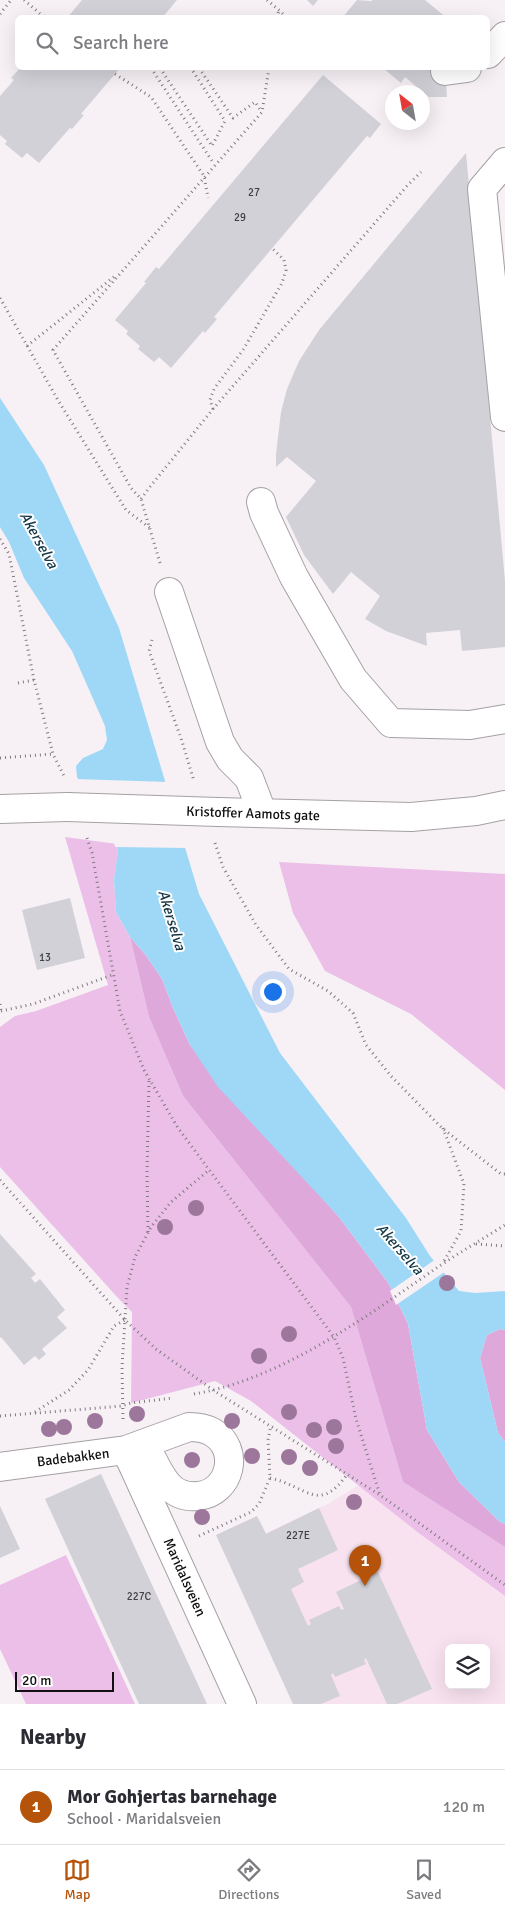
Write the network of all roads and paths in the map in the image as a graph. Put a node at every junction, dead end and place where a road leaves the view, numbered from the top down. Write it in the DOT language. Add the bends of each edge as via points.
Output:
graph roads {
  1 [pos="11,0"];
  2 [pos="24,0"];
  3 [pos="267,0"];
  4 [pos="279,10"];
  5 [pos="0,14"];
  6 [pos="42,15"];
  7 [pos="278,15"];
  8 [pos="285,15"];
  9 [pos="505,36"];
  10 [pos="490,52"];
  11 [pos="152,70"];
  12 [pos="161,70"];
  13 [pos="192,70"];
  14 [pos="201,70"];
  15 [pos="269,70"];
  16 [pos="115,74"];
  17 [pos="262,112"];
  18 [pos="505,162"];
  19 [pos="214,164"];
  20 [pos="421,172"];
  21 [pos="204,176"];
  22 [pos="208,198"];
  23 [pos="273,249"];
  24 [pos="121,271"];
  25 [pos="0,298"];
  26 [pos="27,346"];
  27 [pos="213,409"];
  28 [pos="505,417"];
  29 [pos="142,499"];
  30 [pos="261,502"];
  31 [pos="150,529"];
  32 [pos="0,539"];
  33 [pos="169,592"];
  34 [pos="34,680"];
  35 [pos="18,683"];
  36 [pos="505,719"];
  37 [pos="53,754"];
  38 [pos="0,758"];
  39 [pos="65,779"];
  40 [pos="196,787"];
  41 [pos="505,805"];
  42 [pos="0,810"];
  43 [pos="262,812"];
  44 [pos="86,837"];
  45 [pos="214,841"];
  46 [pos="112,975"];
  47 [pos="0,1004"];
  48 [pos="1,1012"];
  49 [pos="149,1080"];
  50 [pos="442,1128"];
  51 [pos="209,1170"];
  52 [pos="505,1174"];
  53 [pos="0,1180"];
  54 [pos="505,1225"];
  55 [pos="148,1232"];
  56 [pos="475,1244"];
  57 [pos="505,1246"];
  58 [pos="443,1264"];
  59 [pos="125,1320"];
  60 [pos="334,1338"];
  61 [pos="213,1390"];
  62 [pos="186,1396"];
  63 [pos="178,1397"];
  64 [pos="122,1406"];
  65 [pos="33,1414"];
  66 [pos="0,1416"];
  67 [pos="271,1425"];
  68 [pos="135,1447"];
  69 [pos="0,1466"];
  70 [pos="348,1473"];
  71 [pos="380,1495"];
  72 [pos="505,1585"];
  73 [pos="242,1704"];
  1 -- 5 [label="path"];
  2 -- 6 [label="path"];
  3 -- 4 [label="path"];
  4 -- 7 [label="path"];
  4 -- 8 [label="path"];
  9 -- 10 [label="street"];
  11 -- 19 [label="path"];
  12 -- 13 [label="path" via="212,146 226,121"];
  14 -- 17 [label="path" via="233,118 255,102"];
  15 -- 17 [label="path"];
  16 -- 21 [label="path" via="151,97"];
  17 -- 19 [label="path"];
  18 -- 28 [label="street" via="482,189"];
  19 -- 21 [label="path"];
  20 -- 27 [label="path"];
  21 -- 22 [label="path"];
  21 -- 24 [label="path"];
  23 -- 27 [label="path" via="284,260 286,270 282,283 243,350 214,389 210,400"];
  24 -- 26 [label="path"];
  24 -- 29 [label="path" via="53,350 131,488"];
  25 -- 26 [label="path"];
  26 -- 31 [label="path" via="126,510"];
  27 -- 29 [label="path"];
  29 -- 31 [label="path"];
  30 -- 36 [label="street" via="294,576 353,679 391,723 470,726"];
  31 -- 33 [label="path"];
  32 -- 34 [label="path" via="9,554"];
  33 -- 40 [label="path" via="149,651"];
  33 -- 43 [label="street" via="220,742 230,759 249,778"];
  34 -- 35 [label="path"];
  34 -- 37 [label="path"];
  37 -- 38 [label="path"];
  37 -- 39 [label="path"];
  41 -- 43 [label="street, Kristoffer Aamots gate" via="411,817"];
  42 -- 43 [label="street, Kristoffer Aamots gate, bridge" via="67,807"];
  44 -- 46 [label="path" via="92,853"];
  45 -- 50 [label="path" via="223,867 256,925 289,969 328,991 353,1013 366,1045"];
  46 -- 48 [label="path"];
  46 -- 49 [label="path" via="120,1011"];
  47 -- 48 [label="path"];
  49 -- 51 [label="path"];
  49 -- 55 [label="path"];
  50 -- 52 [label="path"];
  50 -- 58 [label="path" via="464,1184 461,1231"];
  51 -- 55 [label="path" via="171,1202"];
  51 -- 60 [label="path"];
  53 -- 59 [label="path"];
  54 -- 56 [label="path"];
  55 -- 59 [label="path" via="135,1256 127,1287"];
  56 -- 57 [label="path"];
  56 -- 58 [label="path"];
  58 -- 60 [label="path"];
  59 -- 61 [label="path" via="156,1349"];
  59 -- 64 [label="path"];
  59 -- 65 [label="path" via="114,1326 88,1370 69,1390"];
  60 -- 61 [label="path" via="270,1369"];
  60 -- 71 [label="path"];
  61 -- 62 [label="path"];
  61 -- 67 [label="path"];
  63 -- 64 [label="path"];
  64 -- 65 [label="path"];
  64 -- 68 [label="path"];
  65 -- 66 [label="path"];
  67 -- 70 [label="path"];
  67 -- 70 [label="path" via="268,1440 270,1478 315,1496 323,1496 338,1488"];
  68 -- 69 [label="street, Badebakken"];
  68 -- 73 [label="street, Maridalsveien"];
  70 -- 71 [label="path"];
  71 -- 72 [label="path"];
}
